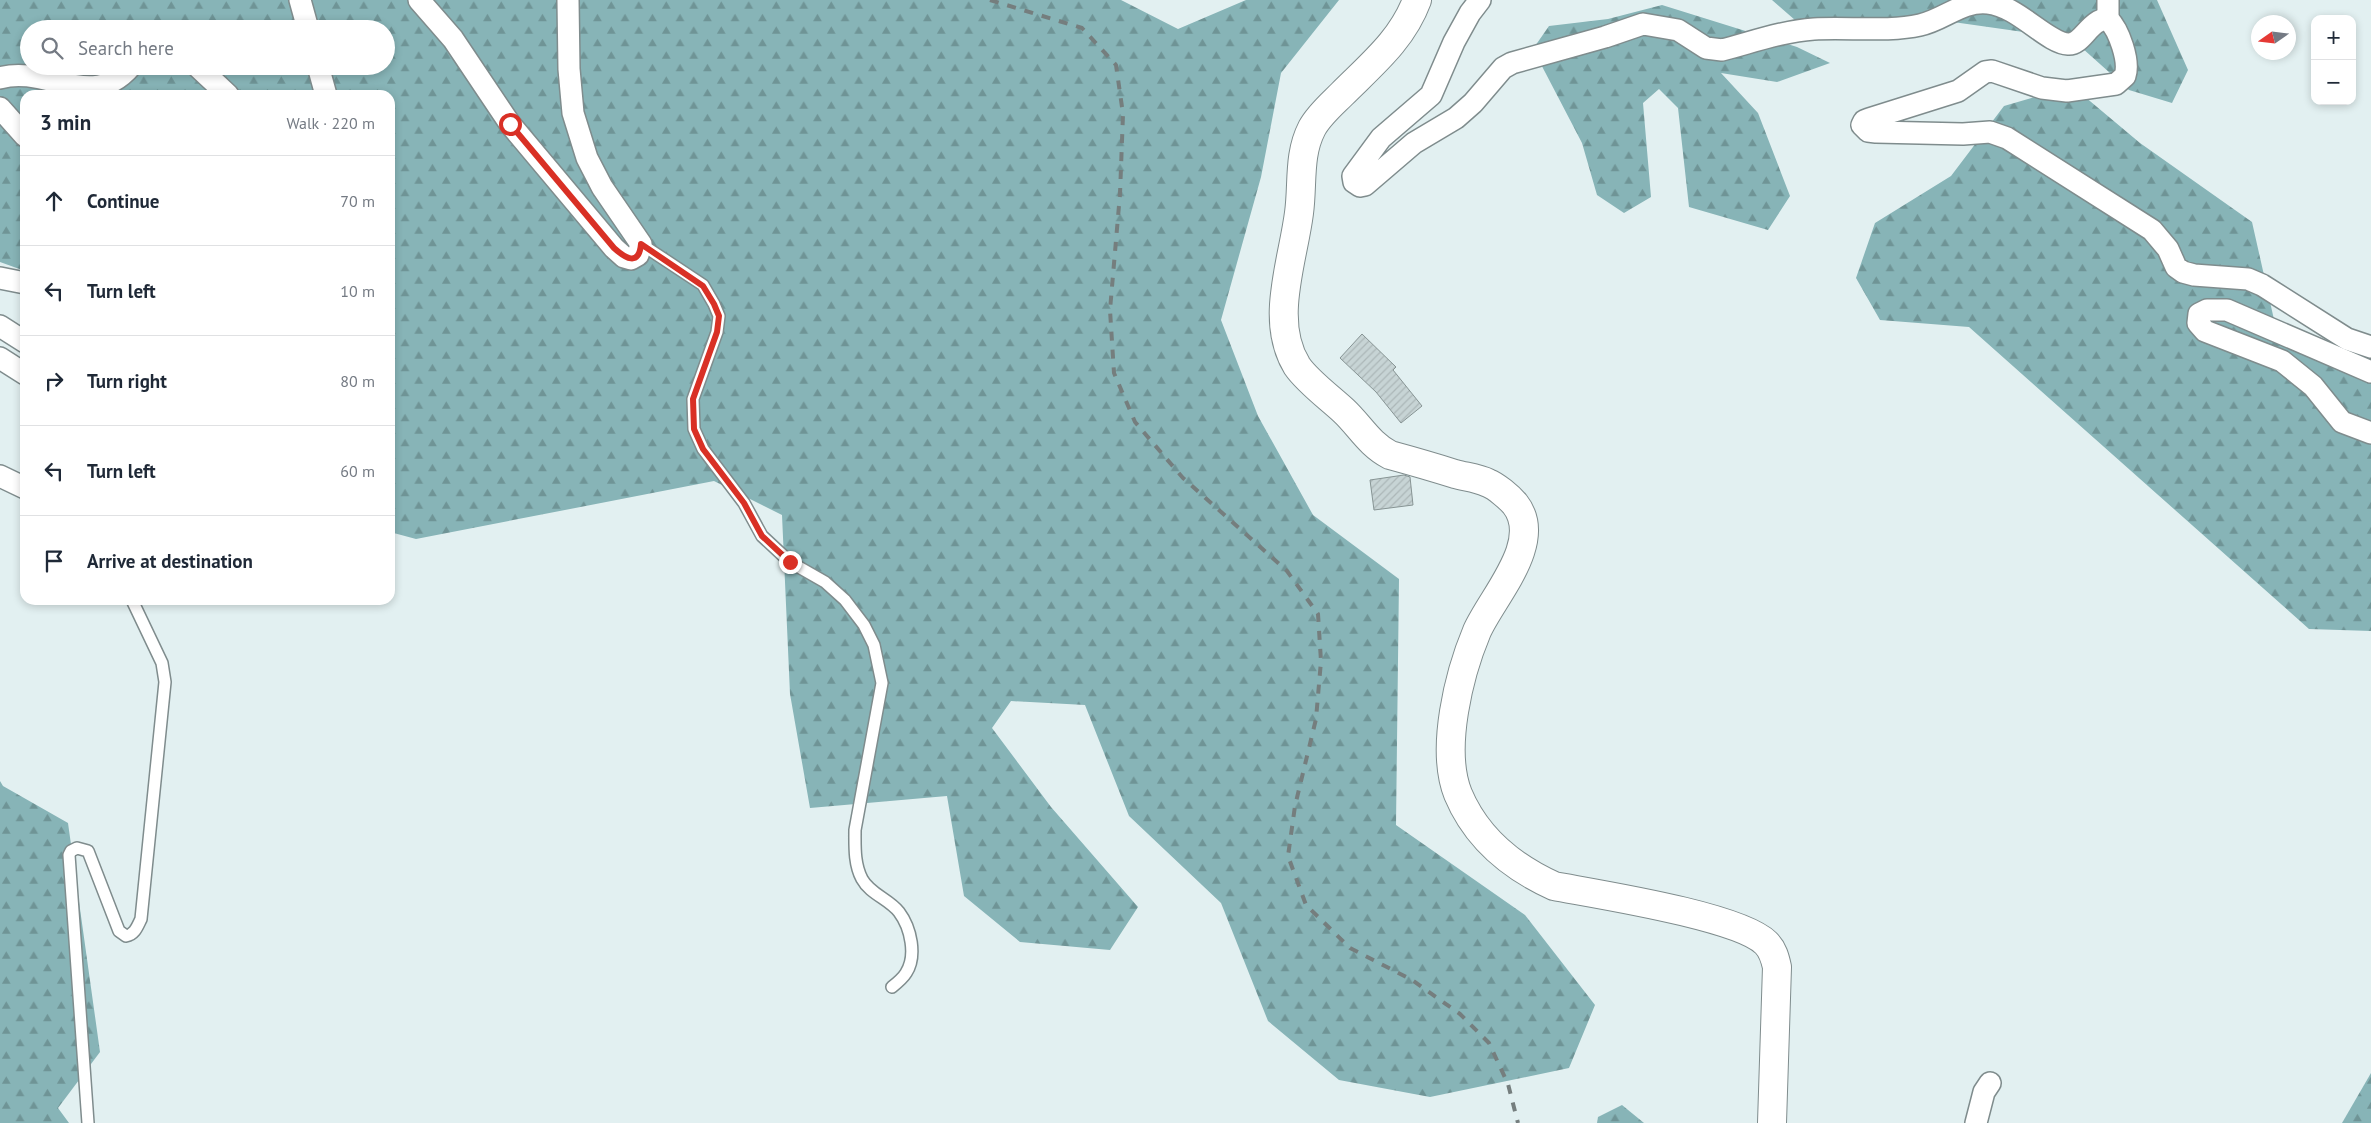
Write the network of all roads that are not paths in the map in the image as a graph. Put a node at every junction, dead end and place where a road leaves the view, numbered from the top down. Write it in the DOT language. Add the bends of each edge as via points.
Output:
graph roads {
  1 [pos="300,0"];
  2 [pos="419,0"];
  3 [pos="568,0"];
  4 [pos="1417,0"];
  5 [pos="1480,0"];
  6 [pos="2108,9"];
  7 [pos="306,20"];
  8 [pos="124,75"];
  9 [pos="207,75"];
  10 [pos="320,75"];
  11 [pos="0,78"];
  12 [pos="223,90"];
  13 [pos="325,90"];
  14 [pos="0,108"];
  15 [pos="20,130"];
  16 [pos="641,244"];
  17 [pos="0,278"];
  18 [pos="20,281"];
  19 [pos="0,326"];
  20 [pos="20,339"];
  21 [pos="2371,347"];
  22 [pos="0,358"];
  23 [pos="20,371"];
  24 [pos="2371,372"];
  25 [pos="2371,434"];
  26 [pos="0,476"];
  27 [pos="20,486"];
  28 [pos="134,605"];
  29 [pos="892,987"];
  30 [pos="1990,1083"];
  31 [pos="88,1123"];
  32 [pos="1772,1123"];
  33 [pos="1976,1123"];
  1 -- 7 [label="street"];
  2 -- 16 [label="street" via="453,39 510,124 614,248 631,259 638,255"];
  3 -- 16 [label="street" via="573,114 587,158 602,187"];
  4 -- 32 [label="main road" via="1409,20 1382,55 1313,126 1304,146 1301,203 1285,305 1284,328 1289,349 1298,367 1380,450 1489,483 1515,504 1522,518 1524,536 1520,550 1504,587 1478,629 1462,674 1452,729 1451,760 1458,793 1479,831 1514,865 1532,876 1554,886 1708,918 1740,928 1765,942 1774,954 1776,967"];
  5 -- 6 [label="street" via="1454,42 1431,95 1380,138 1353,176 1357,185 1365,185 1414,143 1456,118 1503,68 1643,24 1678,30 1706,48 1722,50 1796,31 1922,25 1963,6 1988,3 2015,12 2066,44 2080,38"];
  6 -- 21 [label="street" via="2126,63 2125,76 2116,84 2067,91 2042,88 1992,71 1984,72 1958,91 1864,121 1862,125 1868,131 1876,132 1990,132 2007,138 2152,230 2168,249 2176,268 2194,275 2248,279 2262,284 2347,340"];
  8 -- 11 [label="street" via="111,84 84,88 31,76"];
  9 -- 12 [label="street"];
  10 -- 13 [label="street"];
  14 -- 15 [label="street"];
  16 -- 29 [label="lane" via="703,286 719,316 717,332 693,399 694,429 703,449 744,503 762,536 790,562 825,582 844,600 874,645 882,684 855,830 855,851 863,880 899,912 908,928 912,956 906,975"];
  17 -- 18 [label="street"];
  19 -- 20 [label="street"];
  22 -- 23 [label="street"];
  24 -- 25 [label="street" via="2227,310 2207,310 2199,314 2198,322 2205,331 2282,362 2313,386 2342,422"];
  26 -- 27 [label="street"];
  28 -- 31 [label="lane" via="162,663 165,682 141,919 131,935 126,936 119,931 88,851 77,848 69,855"];
  30 -- 33 [label="street" via="1984,1092"];
}
